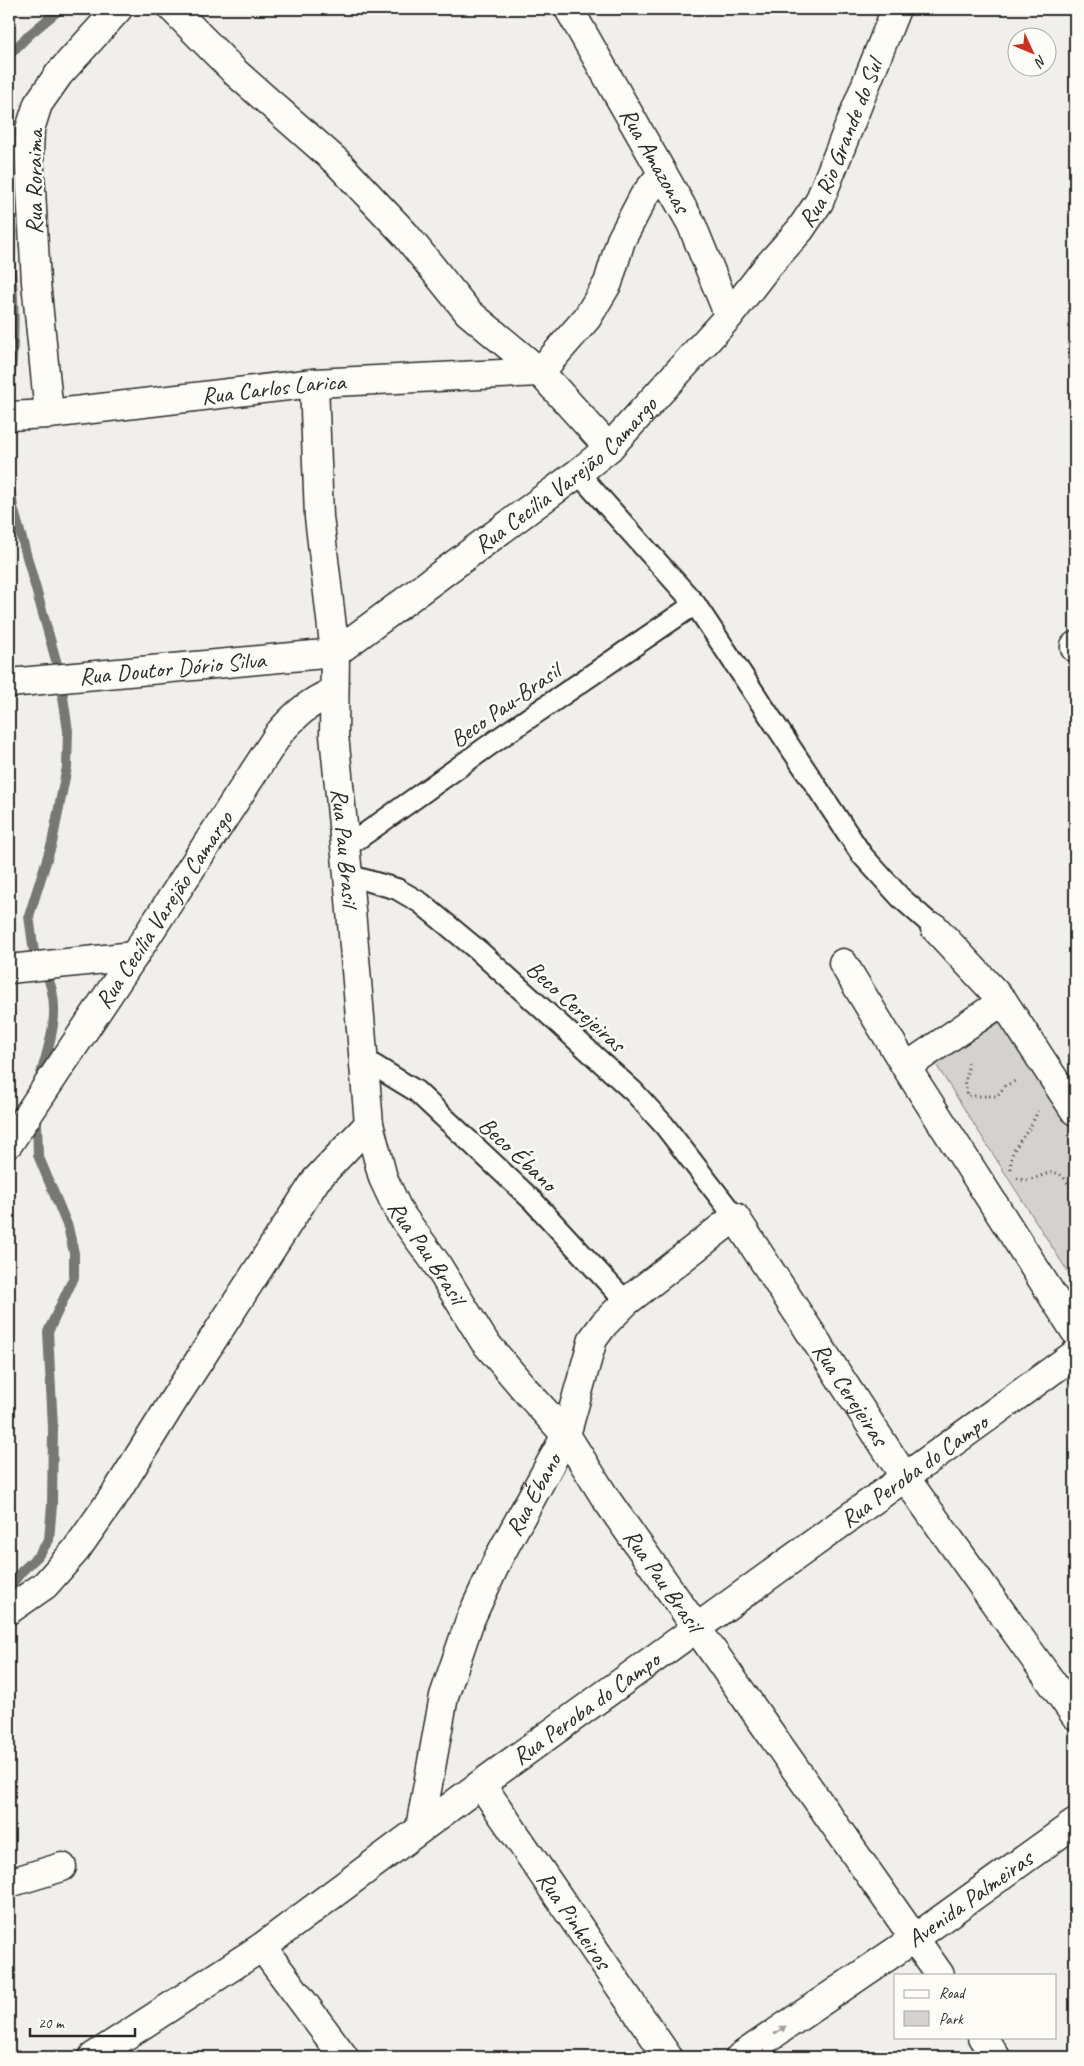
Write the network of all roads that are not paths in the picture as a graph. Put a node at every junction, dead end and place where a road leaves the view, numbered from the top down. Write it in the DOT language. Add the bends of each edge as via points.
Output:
graph roads {
  1 [pos="118,9"];
  2 [pos="174,9"];
  3 [pos="569,9"];
  4 [pos="896,9"];
  5 [pos="662,174"];
  6 [pos="767,267"];
  7 [pos="729,316"];
  8 [pos="540,372"];
  9 [pos="314,382"];
  10 [pos="49,414"];
  11 [pos="9,416"];
  12 [pos="609,448"];
  13 [pos="578,473"];
  14 [pos="695,604"];
  15 [pos="335,653"];
  16 [pos="9,683"];
  17 [pos="333,692"];
  18 [pos="345,848"];
  19 [pos="348,875"];
  20 [pos="934,928"];
  21 [pos="134,956"];
  22 [pos="844,963"];
  23 [pos="9,969"];
  24 [pos="1003,1001"];
  25 [pos="362,1058"];
  26 [pos="906,1067"];
  27 [pos="1075,1111"];
  28 [pos="368,1124"];
  29 [pos="9,1143"];
  30 [pos="736,1217"];
  31 [pos="626,1302"];
  32 [pos="1075,1331"];
  33 [pos="1075,1354"];
  34 [pos="566,1435"];
  35 [pos="904,1476"];
  36 [pos="9,1610"];
  37 [pos="696,1628"];
  38 [pos="1075,1715"];
  39 [pos="480,1784"];
  40 [pos="1075,1823"];
  41 [pos="420,1828"];
  42 [pos="62,1867"];
  43 [pos="9,1883"];
  44 [pos="915,1938"];
  45 [pos="262,1947"];
  46 [pos="939,1974"];
  47 [pos="983,2038"];
  48 [pos="93,2057"];
  49 [pos="344,2057"];
  50 [pos="668,2057"];
  51 [pos="740,2057"];
  52 [pos="996,2057"];
  1 -- 10 [label="street, Rua Roraima" via="59,74 38,104 30,129 28,153 36,282"];
  2 -- 8 [label="street" via="236,73 337,162 404,233 468,312"];
  3 -- 5 [label="street, Rua Amazonas"];
  4 -- 6 [label="street, Rua Rio Grande do Sul" via="820,202"];
  5 -- 7 [label="street, Rua Amazonas" via="691,223"];
  5 -- 8 [label="street" via="639,205 621,240 608,283 587,318"];
  6 -- 7 [label="street, Rua Cecília Varejão Camargo"];
  7 -- 12 [label="street, Rua Cecília Varejão Camargo"];
  8 -- 9 [label="street, Rua Carlos Larica"];
  8 -- 12 [label="street"];
  9 -- 10 [label="street, Rua Carlos Larica"];
  9 -- 15 [label="street, Rua Pau Brasil" via="319,517"];
  10 -- 11 [label="street, Rua Carlos Larica"];
  12 -- 13 [label="street, Rua Cecília Varejão Camargo"];
  13 -- 14 [label="lane"];
  13 -- 15 [label="street, Rua Cecília Varejão Camargo"];
  14 -- 18 [label="lane, Beco Pau-Brasil"];
  14 -- 20 [label="lane" via="862,855"];
  15 -- 16 [label="street, Rua Doutor Dório Silva"];
  15 -- 17 [label="street, Rua Pau Brasil"];
  17 -- 18 [label="street, Rua Pau Brasil"];
  17 -- 21 [label="street, Rua Cecília Varejão Camargo" via="313,701 280,732"];
  18 -- 19 [label="street, Rua Pau Brasil"];
  19 -- 25 [label="street, Rua Pau Brasil"];
  19 -- 30 [label="lane, Beco Cerejeiras" via="397,889 421,903 480,952 634,1092"];
  20 -- 24 [label="street"];
  21 -- 23 [label="street"];
  21 -- 29 [label="street, Rua Cecília Varejão Camargo"];
  22 -- 26 [label="street"];
  24 -- 26 [label="street"];
  24 -- 27 [label="street"];
  25 -- 28 [label="street, Rua Pau Brasil"];
  25 -- 31 [label="lane, Beco Ébano" via="416,1091 533,1201"];
  26 -- 32 [label="street"];
  28 -- 34 [label="street, Rua Pau Brasil" via="383,1178 398,1212 436,1263 484,1341"];
  28 -- 36 [label="street" via="316,1180 116,1493 76,1550 45,1586"];
  30 -- 31 [label="street, Rua Ébano"];
  30 -- 35 [label="street, Rua Cerejeiras"];
  31 -- 34 [label="street, Rua Ébano" via="593,1339"];
  33 -- 35 [label="street, Rua Peroba do Campo"];
  34 -- 37 [label="street, Rua Pau Brasil" via="606,1499"];
  34 -- 41 [label="street, Rua Ébano" via="499,1558 470,1620 444,1696"];
  35 -- 37 [label="street, Rua Peroba do Campo"];
  35 -- 38 [label="street, Rua Cerejeiras"];
  37 -- 39 [label="street, Rua Peroba do Campo"];
  37 -- 44 [label="street, Rua Pau Brasil"];
  39 -- 41 [label="street, Rua Peroba do Campo"];
  39 -- 50 [label="street, Rua Pinheiros"];
  40 -- 44 [label="street, Avenida Palmeiras"];
  41 -- 45 [label="street, Rua Peroba do Campo"];
  42 -- 43 [label="street"];
  44 -- 46 [label="street, Rua Pau Brasil"];
  51 -- 44 [label="street, Avenida Palmeiras, one-way"];
  45 -- 48 [label="street, Rua Peroba do Campo"];
  45 -- 49 [label="street"];
  47 -- 52 [label="street"];
}
